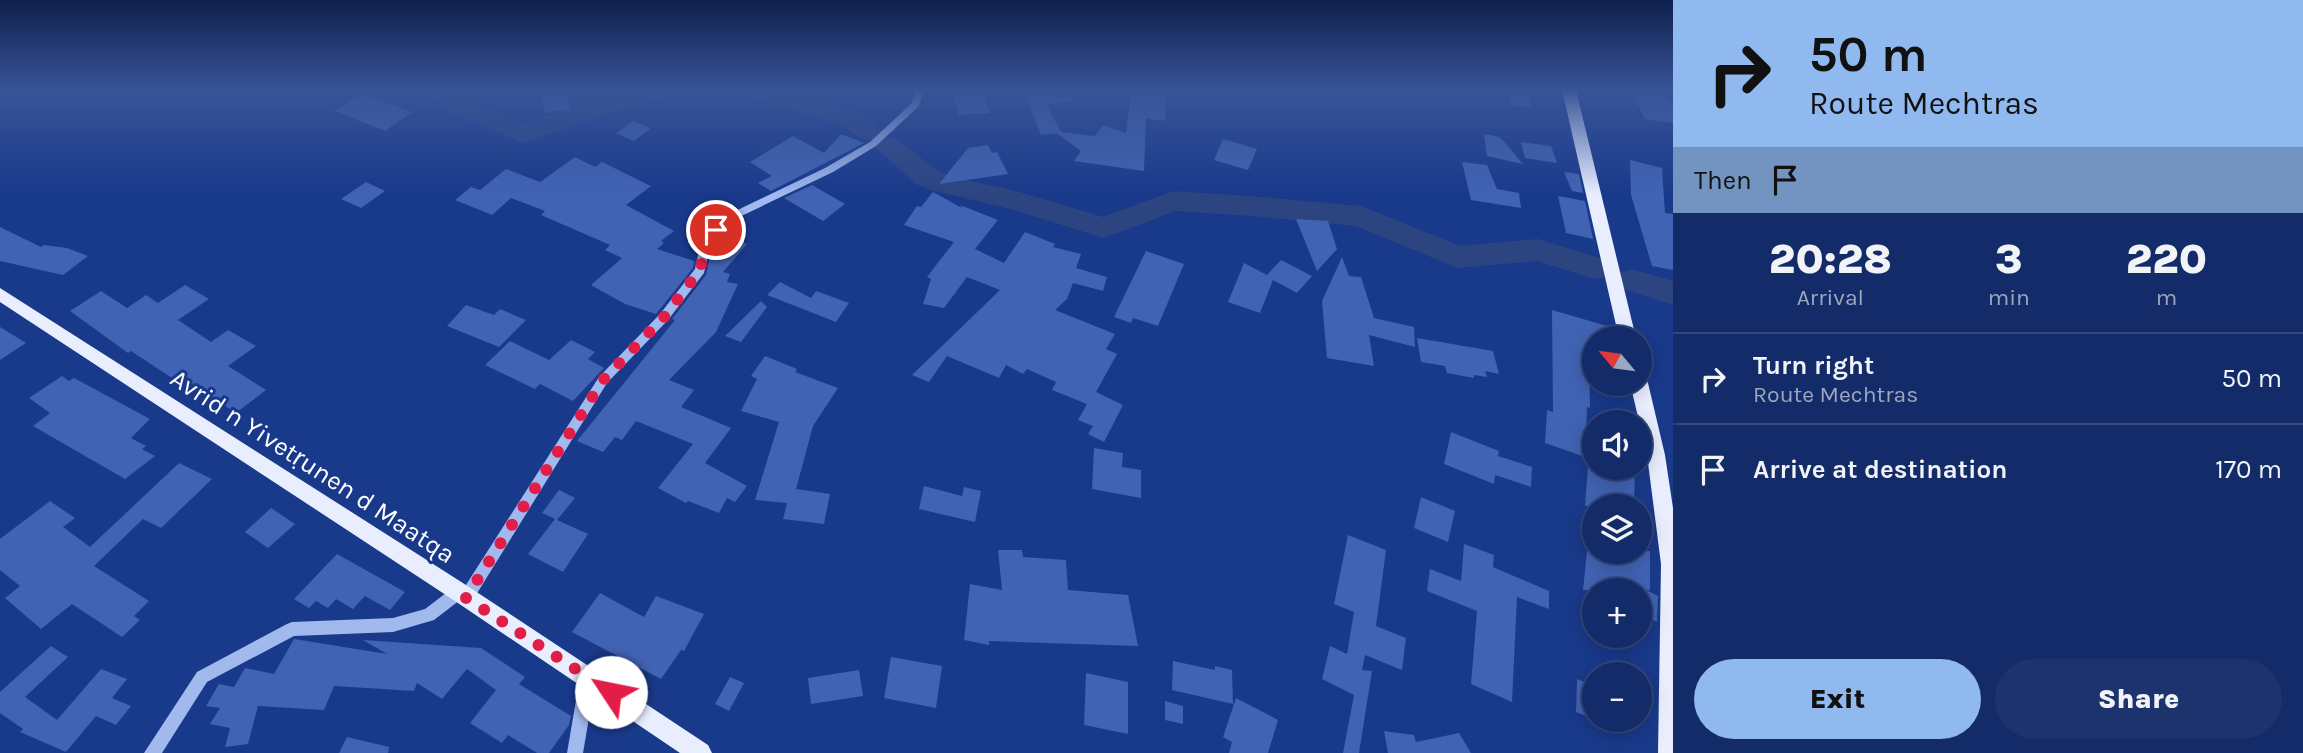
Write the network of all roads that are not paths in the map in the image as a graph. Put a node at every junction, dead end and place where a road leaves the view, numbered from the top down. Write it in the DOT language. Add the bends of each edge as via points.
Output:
graph roads {
  1 [pos="893,125"];
  2 [pos="1577,125"];
  3 [pos="0,295"];
  4 [pos="1625,326"];
  5 [pos="1642,396"];
  6 [pos="463,595"];
  7 [pos="588,677"];
  8 [pos="152,753"];
  9 [pos="575,753"];
  10 [pos="700,753"];
  11 [pos="1670,753"];
  1 -- 6 [label="street" via="873,144 829,170 727,219 706,241 700,270 664,317 603,380"];
  2 -- 4 [label="main road"];
  3 -- 6 [label="main road, Avrid n Yivetṛunen d Maatqa"];
  5 -- 11 [label="main road" via="1656,454 1671,564"];
  6 -- 7 [label="main road, Avrid n Yivetṛunen d Maatqa"];
  6 -- 8 [label="street" via="429,615 393,625 292,629 202,677"];
  7 -- 9 [label="street"];
  7 -- 10 [label="main road, Avrid n Yivetṛunen d Maatqa"];
}
